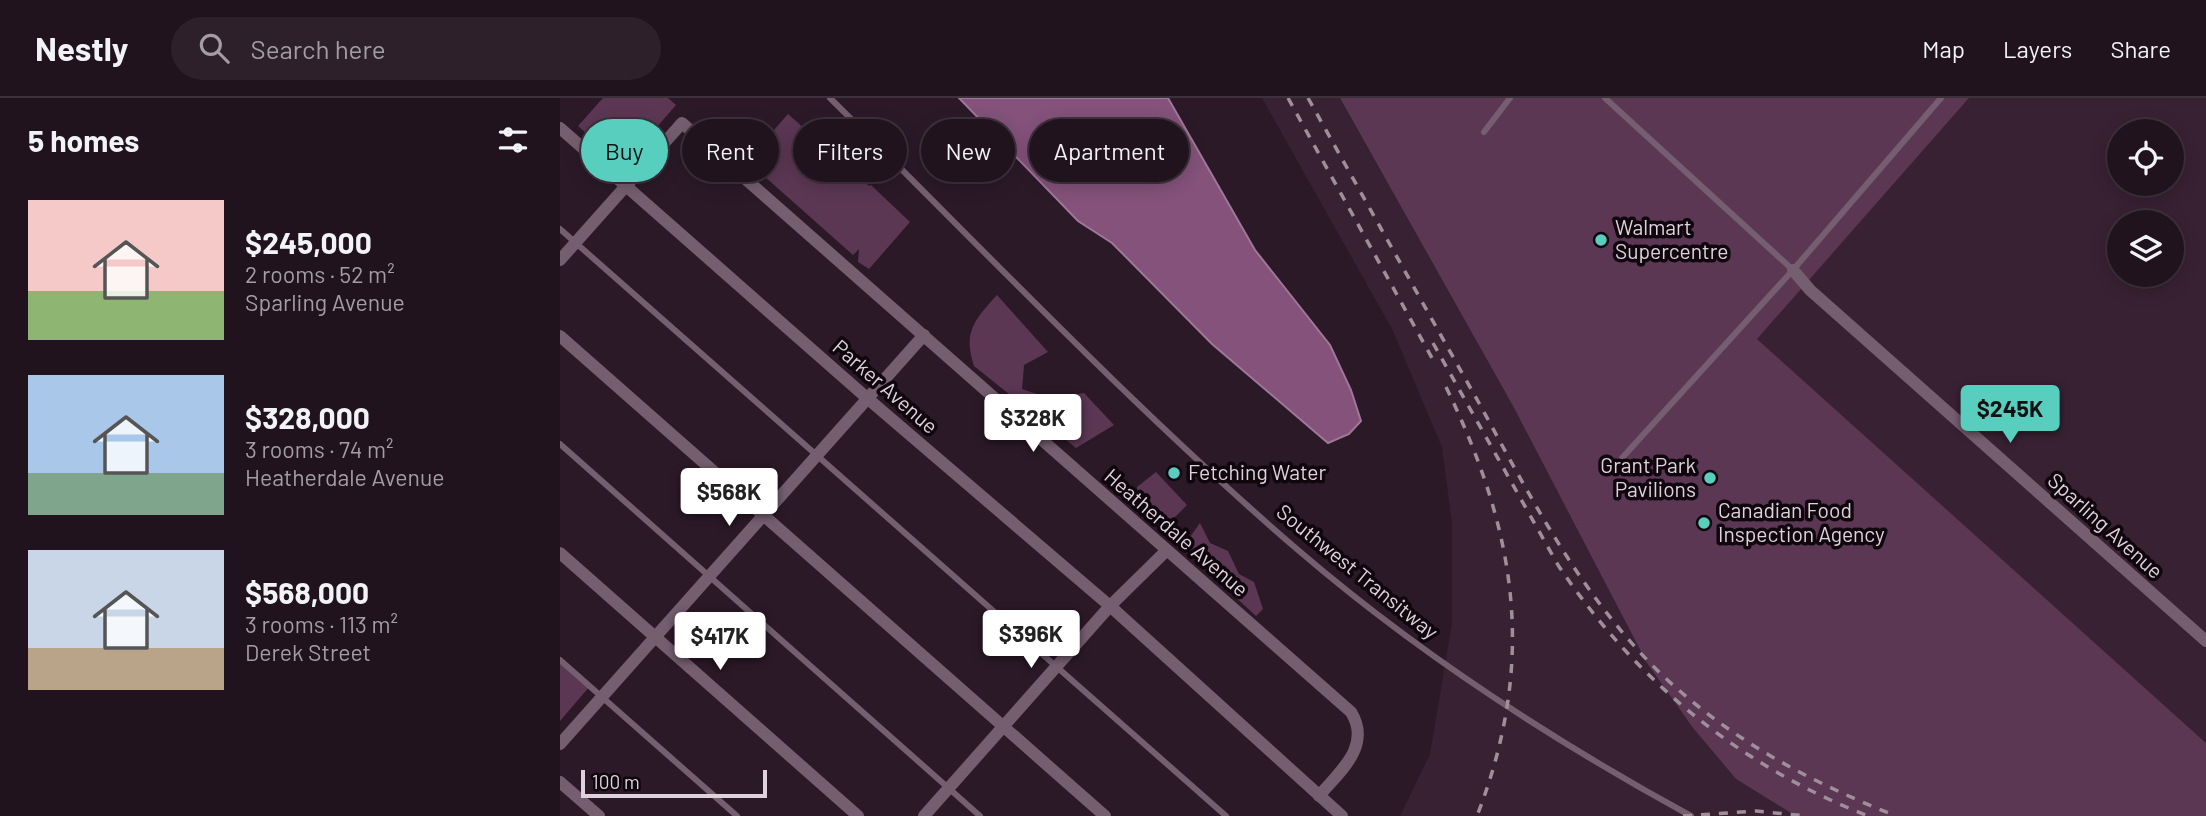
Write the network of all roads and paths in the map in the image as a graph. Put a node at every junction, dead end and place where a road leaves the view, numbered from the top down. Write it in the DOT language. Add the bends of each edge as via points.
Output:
graph roads {
  1 [pos="830,98"];
  2 [pos="1510,98"];
  3 [pos="1605,98"];
  4 [pos="1941,98"];
  5 [pos="560,128"];
  6 [pos="1485,132"];
  7 [pos="626,185"];
  8 [pos="560,229"];
  9 [pos="576,243"];
  10 [pos="560,260"];
  11 [pos="1793,270"];
  12 [pos="924,335"];
  13 [pos="560,336"];
  14 [pos="867,398"];
  15 [pos="560,444"];
  16 [pos="815,457"];
  17 [pos="1622,458"];
  18 [pos="764,514"];
  19 [pos="1166,551"];
  20 [pos="560,553"];
  21 [pos="709,576"];
  22 [pos="1110,606"];
  23 [pos="655,636"];
  24 [pos="2206,641"];
  25 [pos="560,660"];
  26 [pos="1057,667"];
  27 [pos="602,696"];
  28 [pos="1004,727"];
  29 [pos="560,744"];
  30 [pos="560,782"];
  31 [pos="949,789"];
  32 [pos="1319,796"];
  33 [pos="599,816"];
  34 [pos="737,816"];
  35 [pos="858,816"];
  36 [pos="924,816"];
  37 [pos="980,816"];
  38 [pos="1105,816"];
  39 [pos="1226,816"];
  40 [pos="1342,816"];
  41 [pos="1691,816"];
  1 -- 41 [label="lane, Southwest Transitway" via="1164,427 1299,551 1482,690"];
  2 -- 6 [label="lane"];
  3 -- 11 [label="lane"];
  4 -- 11 [label="lane"];
  5 -- 7 [label="street, Parker Avenue"];
  7 -- 9 [label="street"];
  7 -- 12 [label="street, Heatherdale Avenue" via="682,123"];
  7 -- 14 [label="street, Parker Avenue"];
  8 -- 9 [label="lane"];
  9 -- 10 [label="street"];
  9 -- 16 [label="lane"];
  11 -- 17 [label="lane"];
  11 -- 24 [label="street, Sparling Avenue" via="1810,290"];
  12 -- 14 [label="street"];
  12 -- 19 [label="street, Heatherdale Avenue"];
  13 -- 18 [label="street"];
  14 -- 16 [label="street"];
  14 -- 22 [label="street, Parker Avenue"];
  15 -- 21 [label="lane"];
  16 -- 18 [label="street"];
  16 -- 26 [label="lane"];
  18 -- 21 [label="street"];
  18 -- 28 [label="street"];
  19 -- 22 [label="street"];
  19 -- 32 [label="street, Heatherdale Avenue" via="1351,712 1359,729 1356,751"];
  20 -- 23 [label="street"];
  21 -- 23 [label="street"];
  21 -- 31 [label="lane"];
  22 -- 26 [label="street"];
  22 -- 32 [label="street, Parker Avenue"];
  23 -- 27 [label="street"];
  23 -- 35 [label="street"];
  25 -- 27 [label="lane"];
  26 -- 28 [label="street"];
  26 -- 39 [label="lane"];
  27 -- 29 [label="street"];
  27 -- 34 [label="lane"];
  28 -- 31 [label="street"];
  28 -- 38 [label="street"];
  30 -- 33 [label="street"];
  31 -- 36 [label="street"];
  31 -- 37 [label="lane"];
  32 -- 40 [label="street, Parker Avenue"];
}
